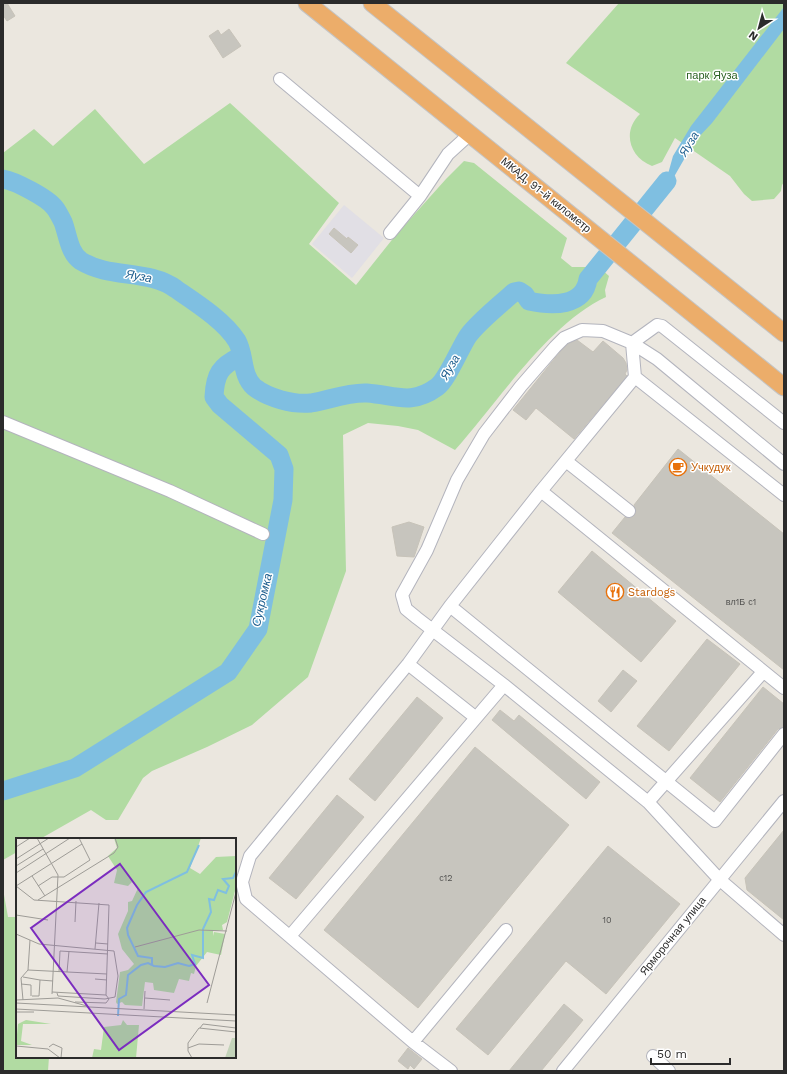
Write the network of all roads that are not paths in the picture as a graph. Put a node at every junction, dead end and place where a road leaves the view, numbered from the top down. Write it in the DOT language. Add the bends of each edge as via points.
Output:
graph roads {
  1 [pos="307,3"];
  2 [pos="372,3"];
  3 [pos="280,79"];
  4 [pos="470,134"];
  5 [pos="420,196"];
  6 [pos="390,233"];
  7 [pos="784,333"];
  8 [pos="632,343"];
  9 [pos="634,377"];
  10 [pos="784,387"];
  11 [pos="3,422"];
  12 [pos="784,423"];
  13 [pos="566,461"];
  14 [pos="784,464"];
  15 [pos="541,491"];
  16 [pos="784,495"];
  17 [pos="630,511"];
  18 [pos="263,534"];
  19 [pos="450,606"];
  20 [pos="433,630"];
  21 [pos="408,664"];
  22 [pos="763,672"];
  23 [pos="504,685"];
  24 [pos="784,688"];
  25 [pos="475,717"];
  26 [pos="784,734"];
  27 [pos="666,783"];
  28 [pos="784,801"];
  29 [pos="648,802"];
  30 [pos="719,879"];
  31 [pos="506,930"];
  32 [pos="784,935"];
  33 [pos="290,936"];
  34 [pos="413,1042"];
  35 [pos="653,1056"];
  36 [pos="451,1071"];
  37 [pos="563,1071"];
  38 [pos="669,1071"];
  1 -- 4 [label="highway, МКАД, 91-й километр"];
  2 -- 7 [label="highway"];
  3 -- 5 [label="lane"];
  4 -- 5 [label="lane" via="448,154"];
  4 -- 10 [label="highway, МКАД, 91-й километр"];
  5 -- 6 [label="lane"];
  8 -- 9 [label="lane"];
  8 -- 12 [label="lane" via="657,325 662,326"];
  8 -- 14 [label="lane" via="657,359"];
  8 -- 20 [label="lane" via="603,331 589,329 564,338 538,365 484,434 457,480 427,550 402,595 406,608"];
  9 -- 13 [label="lane"];
  9 -- 16 [label="lane"];
  11 -- 18 [label="lane" via="170,491"];
  13 -- 15 [label="lane"];
  13 -- 17 [label="lane"];
  15 -- 19 [label="lane"];
  15 -- 22 [label="lane"];
  19 -- 20 [label="lane"];
  19 -- 27 [label="lane"];
  20 -- 21 [label="lane"];
  20 -- 23 [label="lane"];
  21 -- 25 [label="lane"];
  21 -- 33 [label="lane" via="250,856 242,882 246,899"];
  22 -- 24 [label="lane"];
  22 -- 27 [label="lane"];
  23 -- 25 [label="lane"];
  23 -- 29 [label="lane"];
  25 -- 33 [label="lane"];
  26 -- 27 [label="lane" via="714,821"];
  27 -- 29 [label="lane"];
  28 -- 30 [label="lane, Ярморочная улица"];
  29 -- 30 [label="lane"];
  30 -- 32 [label="lane"];
  30 -- 37 [label="lane, Ярморочная улица"];
  31 -- 34 [label="lane"];
  33 -- 34 [label="lane"];
  34 -- 36 [label="lane"];
  35 -- 38 [label="lane"];
}
